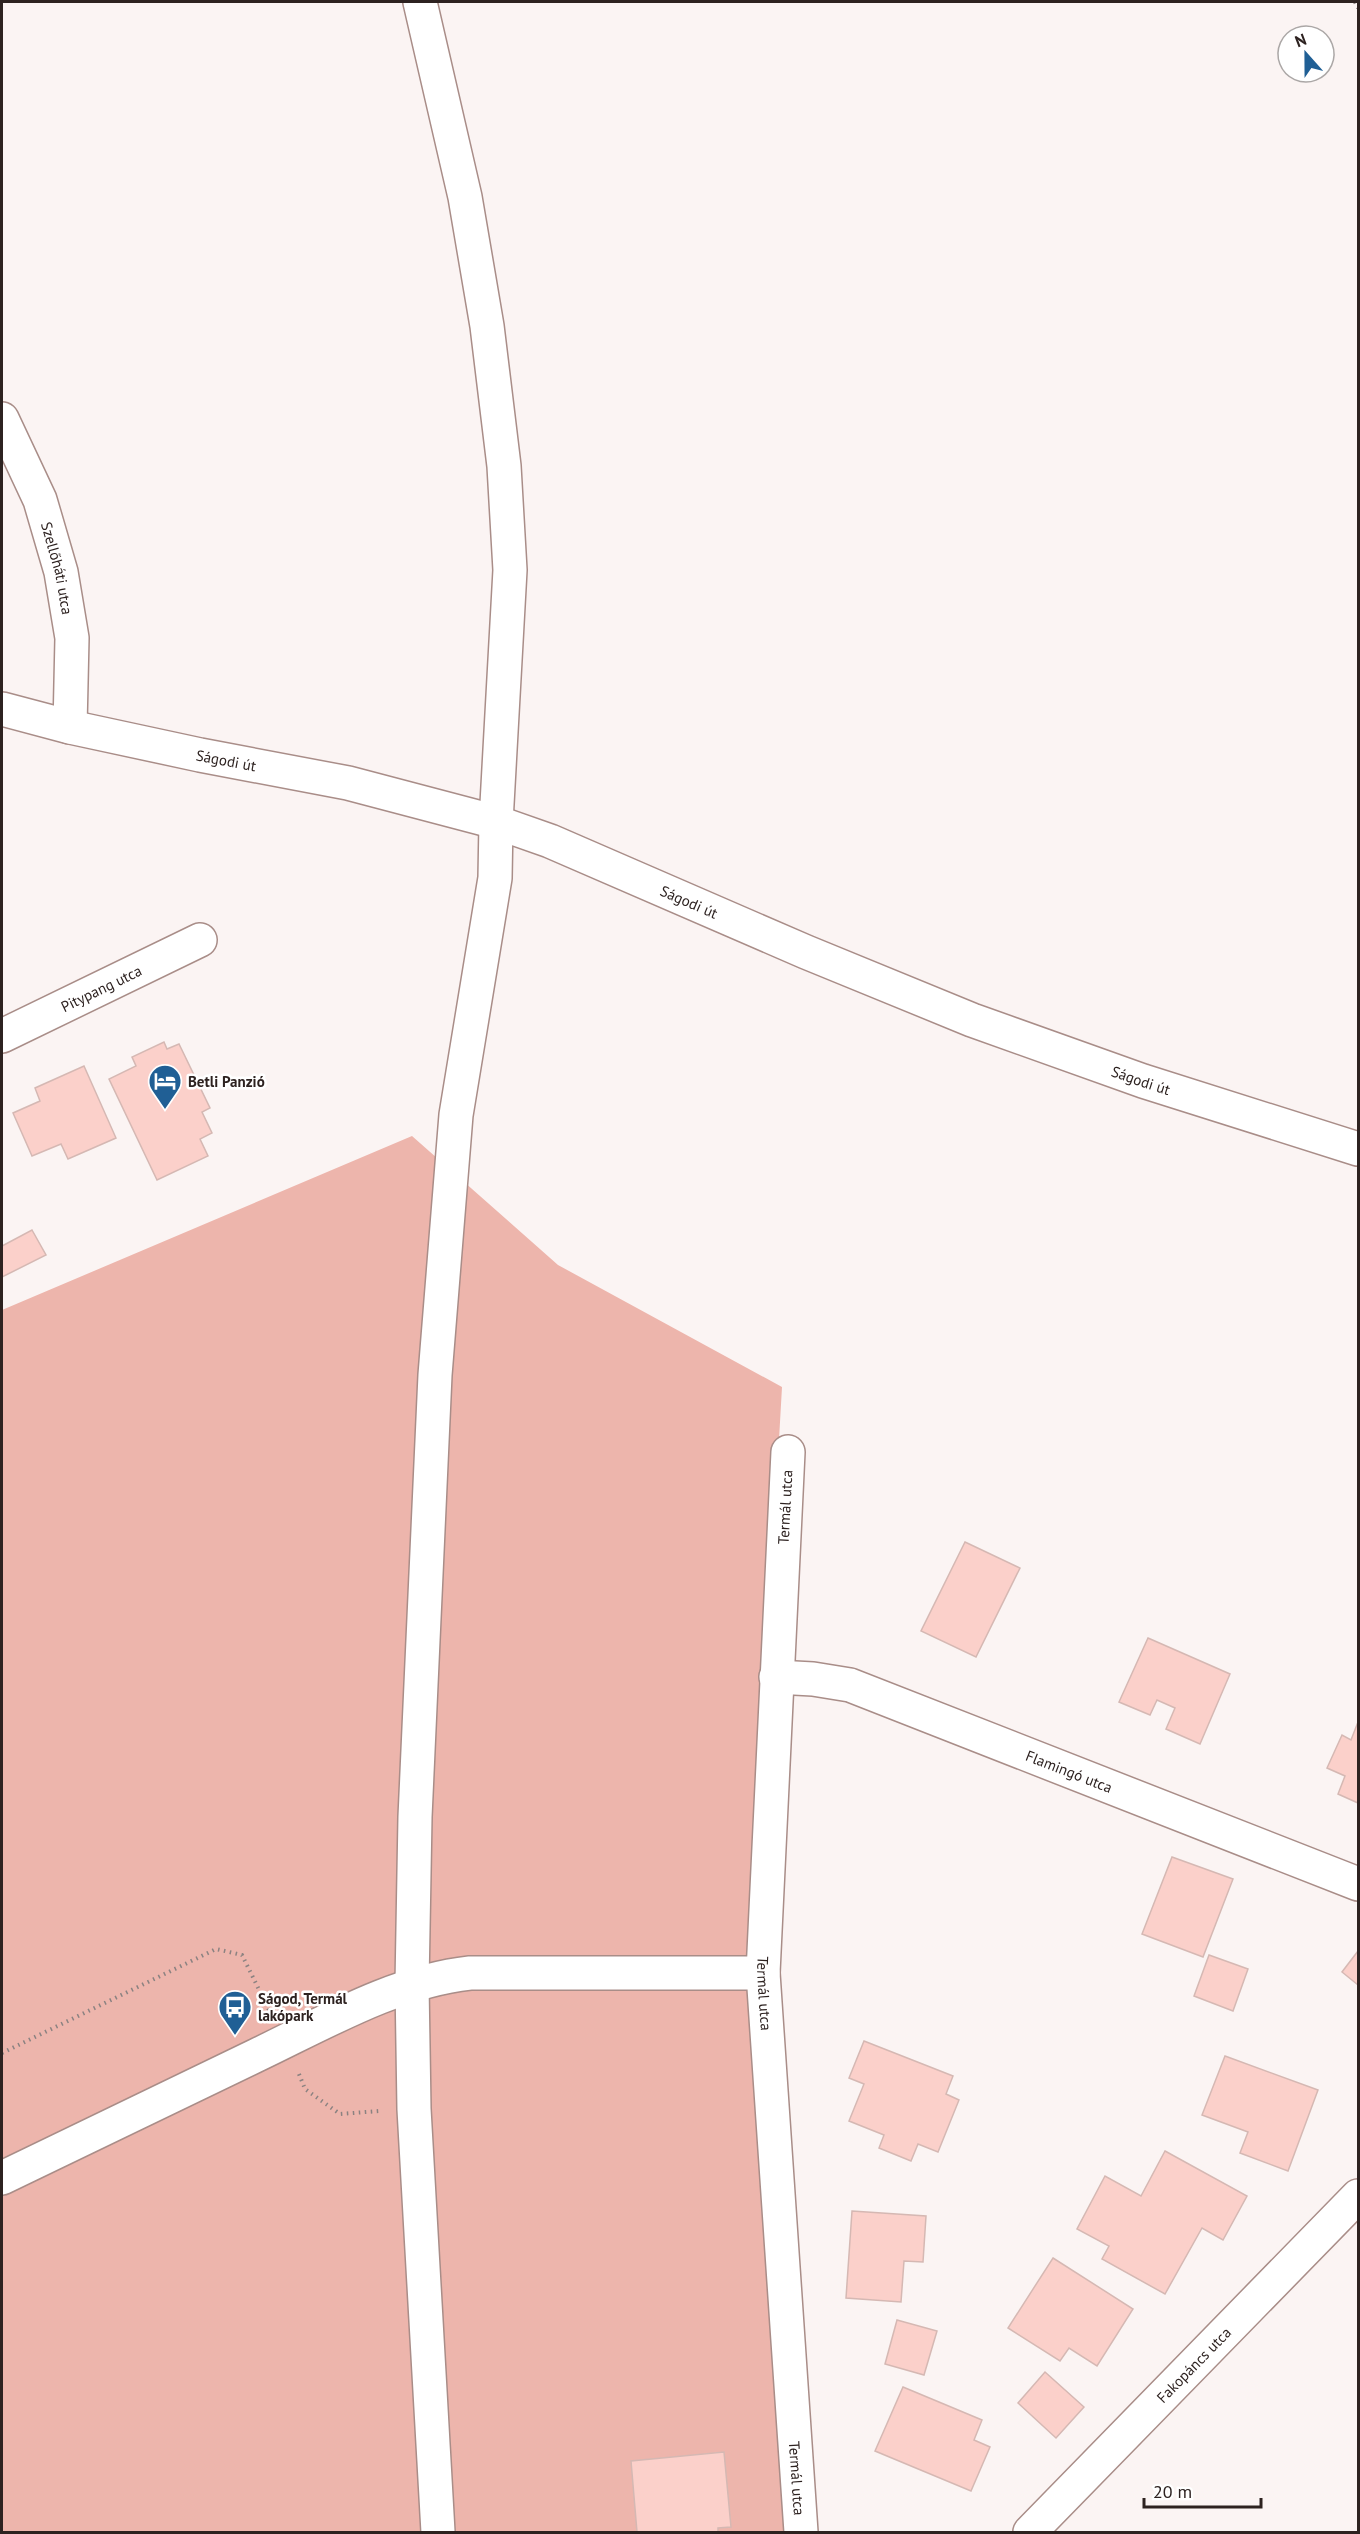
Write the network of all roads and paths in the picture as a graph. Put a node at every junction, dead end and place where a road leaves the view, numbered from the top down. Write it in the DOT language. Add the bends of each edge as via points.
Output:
graph roads {
  1 [pos="420,2"];
  2 [pos="1355,2"];
  3 [pos="1359,8"];
  4 [pos="2,419"];
  5 [pos="2,709"];
  6 [pos="70,727"];
  7 [pos="496,822"];
  8 [pos="200,940"];
  9 [pos="2,1036"];
  10 [pos="1359,1149"];
  11 [pos="788,1452"];
  12 [pos="776,1677"];
  13 [pos="1359,1884"];
  14 [pos="763,1973"];
  15 [pos="412,1984"];
  16 [pos="285,2041"];
  17 [pos="2,2054"];
  18 [pos="388,2110"];
  19 [pos="2,2178"];
  20 [pos="1359,2196"];
  21 [pos="438,2532"];
  22 [pos="801,2532"];
  23 [pos="1030,2532"];
  1 -- 7 [label="street" via="465,197 487,326 504,466 510,570"];
  2 -- 3 [label="path"];
  4 -- 6 [label="street, Szellőháti utca" via="40,500 60,572 72,638"];
  5 -- 6 [label="street, Ságodi út"];
  6 -- 7 [label="street, Ságodi út" via="348,783"];
  7 -- 10 [label="street, Ságodi út" via="550,841 972,1020 1143,1081"];
  7 -- 15 [label="street" via="495,878 456,1114 435,1375 415,1817"];
  8 -- 9 [label="street, Pitypang utca"];
  11 -- 12 [label="street, Termál utca"];
  12 -- 13 [label="street, Flamingó utca" via="850,1685"];
  12 -- 14 [label="street, Termál utca"];
  14 -- 15 [label="street" via="470,1973"];
  14 -- 22 [label="street, Termál utca"];
  15 -- 16 [label="street"];
  15 -- 21 [label="street" via="414,2109"];
  16 -- 17 [label="path" via="242,1955 216,1949"];
  16 -- 18 [label="path" via="305,2089 340,2114"];
  16 -- 19 [label="street"];
  20 -- 23 [label="street, Fakopáncs utca"];
}
